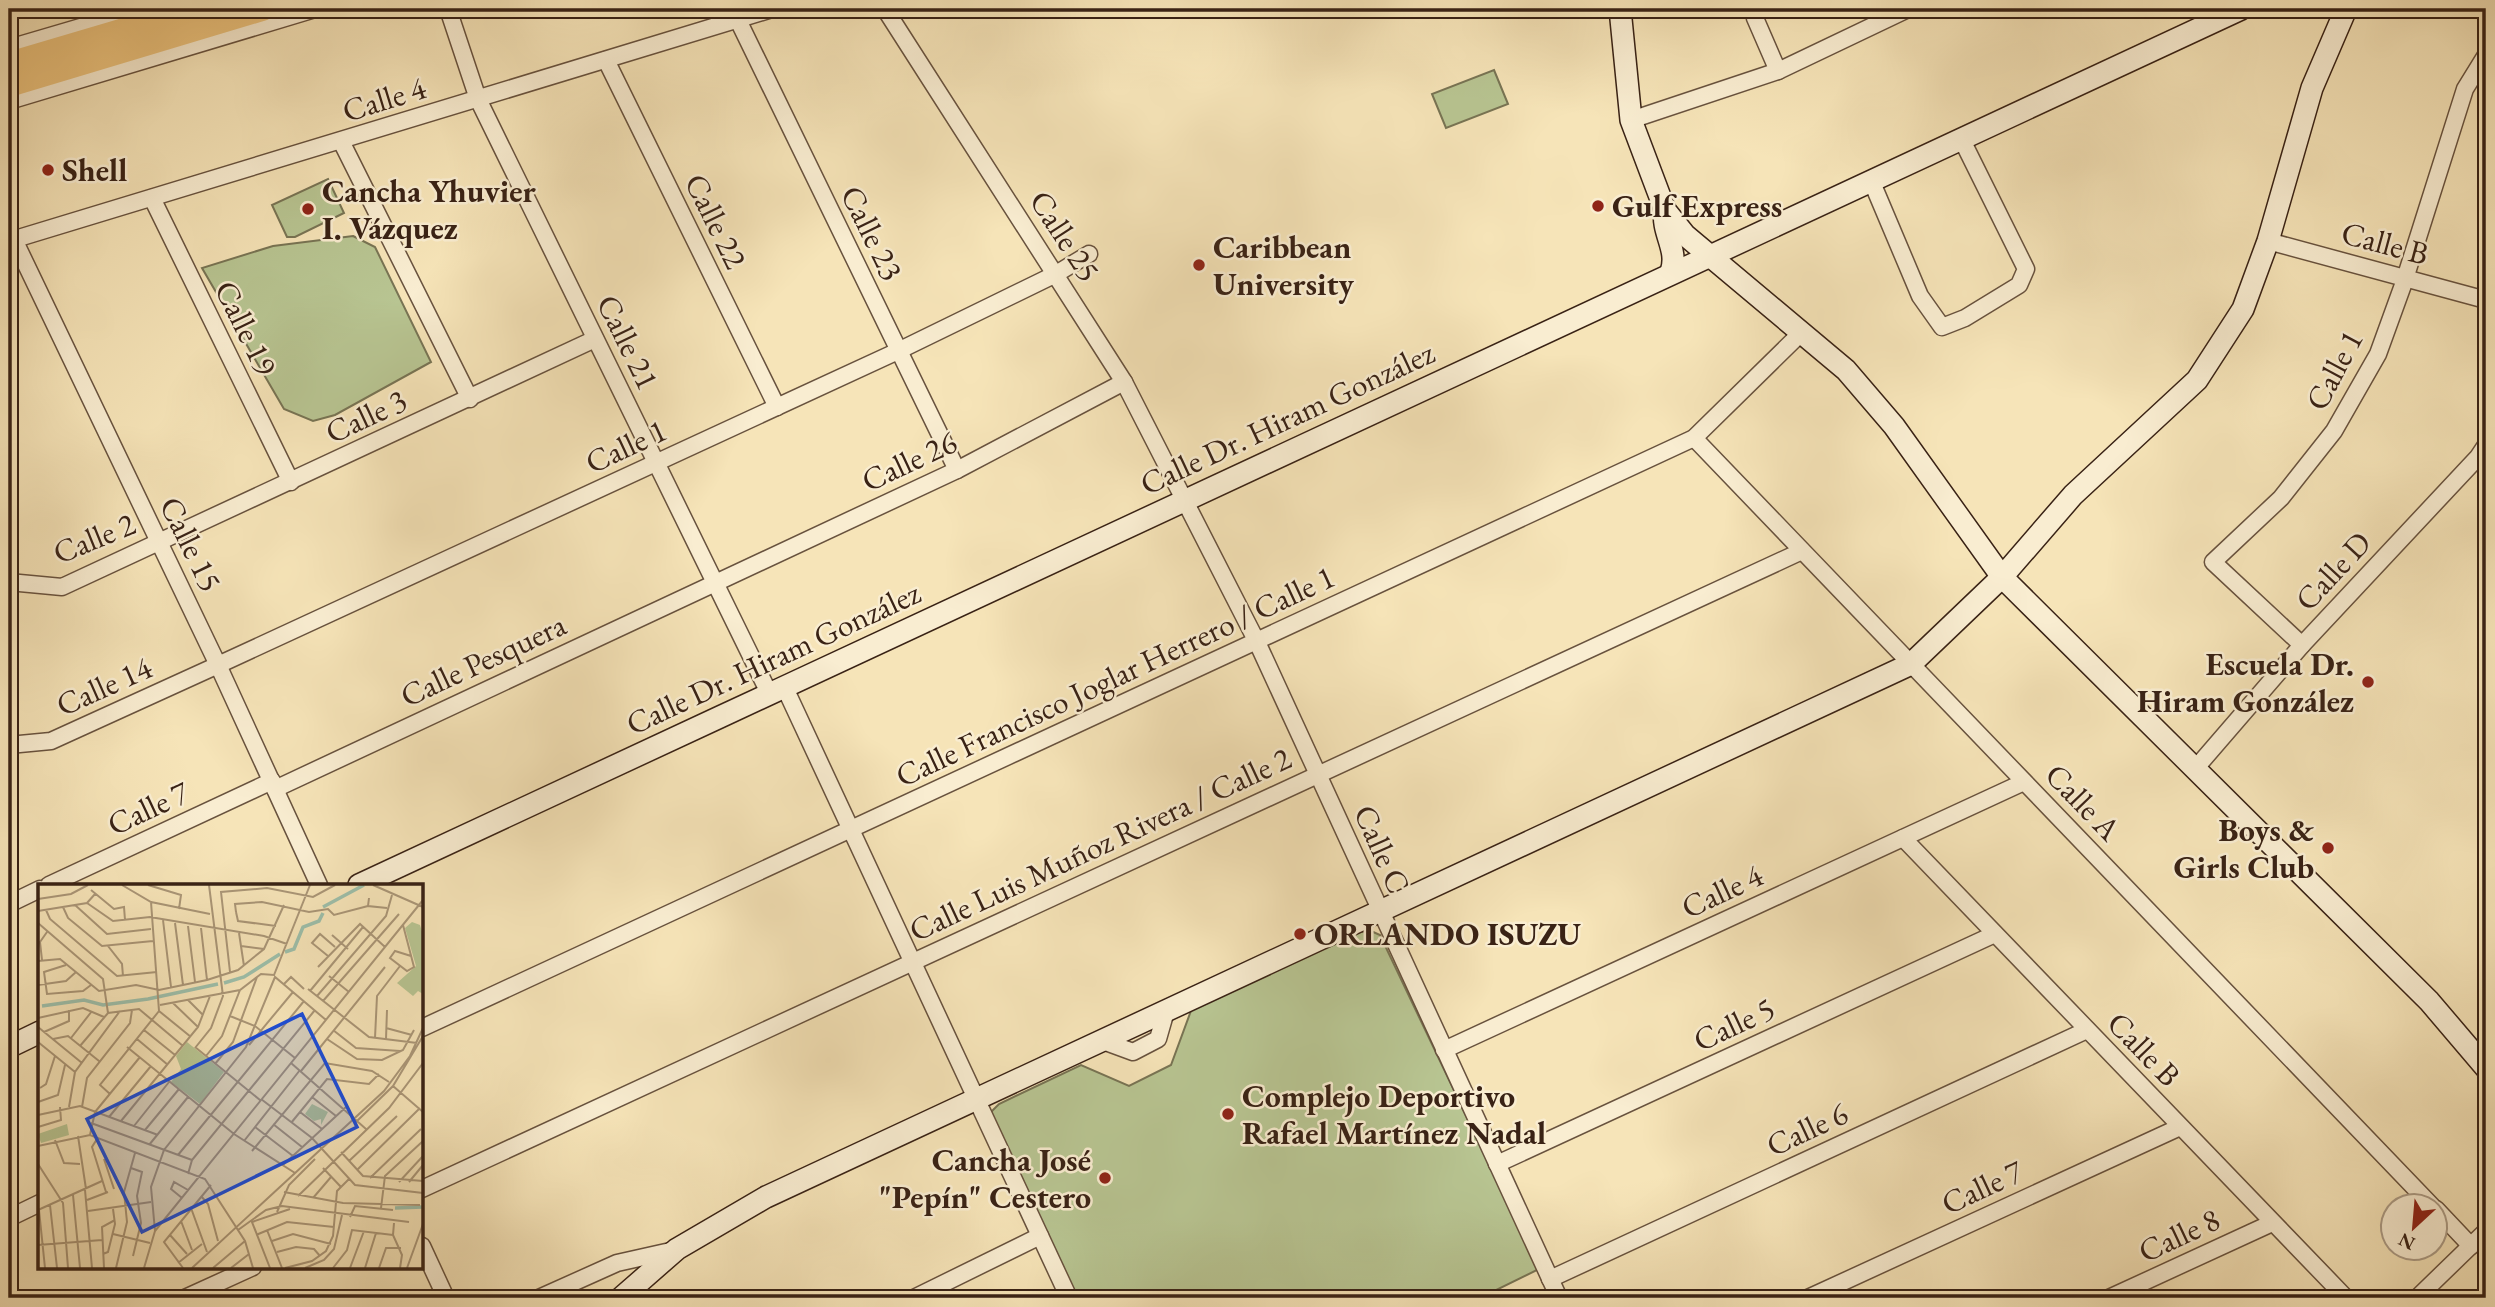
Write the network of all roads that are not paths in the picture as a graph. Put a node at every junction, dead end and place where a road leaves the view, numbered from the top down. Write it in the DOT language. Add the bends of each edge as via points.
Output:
graph roads {
  1 [pos="142,9"];
  2 [pos="195,9"];
  3 [pos="262,9"];
  4 [pos="315,9"];
  5 [pos="448,9"];
  6 [pos="772,9"];
  7 [pos="886,9"];
  8 [pos="1620,9"];
  9 [pos="1754,9"];
  10 [pos="1908,9"];
  11 [pos="2241,9"];
  12 [pos="2346,9"];
  13 [pos="738,20"];
  14 [pos="9,48"];
  15 [pos="2486,55"];
  16 [pos="606,60"];
  17 [pos="9,64"];
  18 [pos="1778,71"];
  19 [pos="9,85"];
  20 [pos="478,99"];
  21 [pos="9,101"];
  22 [pos="1631,120"];
  23 [pos="1961,138"];
  24 [pos="341,141"];
  25 [pos="1871,180"];
  26 [pos="152,198"];
  27 [pos="1665,209"];
  28 [pos="10,234"];
  29 [pos="2268,241"];
  30 [pos="1088,254"];
  31 [pos="1708,255"];
  32 [pos="1671,272"];
  33 [pos="1056,274"];
  34 [pos="2405,278"];
  35 [pos="2486,300"];
  36 [pos="1802,332"];
  37 [pos="595,339"];
  38 [pos="898,351"];
  39 [pos="1124,382"];
  40 [pos="470,399"];
  41 [pos="776,407"];
  42 [pos="1693,438"];
  43 [pos="2484,455"];
  44 [pos="656,463"];
  45 [pos="957,470"];
  46 [pos="291,482"];
  47 [pos="1185,501"];
  48 [pos="159,543"];
  49 [pos="1802,551"];
  50 [pos="2002,577"];
  51 [pos="9,582"];
  52 [pos="715,582"];
  53 [pos="1257,642"];
  54 [pos="2302,645"];
  55 [pos="1912,664"];
  56 [pos="219,665"];
  57 [pos="778,691"];
  58 [pos="9,745"];
  59 [pos="2195,769"];
  60 [pos="1318,775"];
  61 [pos="2024,782"];
  62 [pos="274,785"];
  63 [pos="851,829"];
  64 [pos="1903,838"];
  65 [pos="50,884"];
  66 [pos="319,884"];
  67 [pos="361,884"];
  68 [pos="38,890"];
  69 [pos="9,904"];
  70 [pos="1380,913"];
  71 [pos="1995,934"];
  72 [pos="913,962"];
  73 [pos="424,1027"];
  74 [pos="2087,1030"];
  75 [pos="38,1033"];
  76 [pos="9,1047"];
  77 [pos="1444,1050"];
  78 [pos="2486,1068"];
  79 [pos="977,1099"];
  80 [pos="2180,1127"];
  81 [pos="1497,1164"];
  82 [pos="424,1188"];
  83 [pos="2420,1192"];
  84 [pos="38,1204"];
  85 [pos="9,1218"];
  86 [pos="2273,1223"];
  87 [pos="2450,1224"];
  88 [pos="2486,1231"];
  89 [pos="1040,1236"];
  90 [pos="2471,1246"];
  91 [pos="677,1249"];
  92 [pos="424,1250"];
  93 [pos="251,1268"];
  94 [pos="1550,1279"];
  95 [pos="185,1298"];
  96 [pos="446,1298"];
  97 [pos="539,1298"];
  98 [pos="621,1298"];
  99 [pos="914,1298"];
  100 [pos="1069,1298"];
  101 [pos="1559,1298"];
  102 [pos="1808,1298"];
  103 [pos="2109,1298"];
  104 [pos="2346,1298"];
  105 [pos="2417,1298"];
  1 -- 14 [label="street"];
  2 -- 17 [label="main road"];
  3 -- 19 [label="main road"];
  4 -- 21 [label="street"];
  5 -- 20 [label="street, Calle 21"];
  6 -- 13 [label="street, Calle 4"];
  7 -- 33 [label="street, Calle 25"];
  8 -- 22 [label="street"];
  9 -- 18 [label="street"];
  10 -- 18 [label="street"];
  11 -- 23 [label="street, Calle Dr. Hiram González"];
  12 -- 29 [label="street" via="2312,88"];
  13 -- 16 [label="street, Calle 4"];
  13 -- 38 [label="street, Calle 23"];
  15 -- 34 [label="street, Calle 1" via="2465,89"];
  16 -- 20 [label="street, Calle 4"];
  16 -- 41 [label="street, Calle 22"];
  18 -- 22 [label="street"];
  20 -- 24 [label="street, Calle 4"];
  20 -- 37 [label="street, Calle 21"];
  22 -- 27 [label="street"];
  23 -- 25 [label="street, Calle Dr. Hiram González"];
  23 -- 25 [label="street" via="2026,269 2019,285 1965,318 1942,327 1920,296"];
  24 -- 26 [label="street, Calle 4"];
  24 -- 40 [label="street"];
  25 -- 31 [label="street, Calle Dr. Hiram González"];
  26 -- 28 [label="street, Calle 4"];
  26 -- 46 [label="street, Calle 19"];
  27 -- 31 [label="street"];
  27 -- 32 [label="street" via="1663,223 1675,257"];
  28 -- 48 [label="street, Calle 15"];
  29 -- 34 [label="street, Calle B"];
  29 -- 50 [label="street" via="2243,309 2197,380 2073,495"];
  30 -- 33 [label="street, Calle 1"];
  31 -- 32 [label="street, Calle Dr. Hiram González"];
  31 -- 36 [label="street"];
  32 -- 47 [label="street, Calle Dr. Hiram González"];
  33 -- 38 [label="street, Calle 1"];
  33 -- 39 [label="street, Calle 25"];
  34 -- 35 [label="street, Calle B"];
  34 -- 54 [label="street, Calle 1" via="2378,354 2334,431 2281,498 2213,562"];
  36 -- 42 [label="street, Calle Francisco Joglar Herrero / Calle 1"];
  36 -- 50 [label="street" via="1846,370 1894,426"];
  37 -- 40 [label="street, Calle 3"];
  37 -- 44 [label="street, Calle 21"];
  38 -- 41 [label="street, Calle 1"];
  38 -- 45 [label="street, Calle 23"];
  39 -- 45 [label="street, Calle 26"];
  39 -- 47 [label="street, Calle 25"];
  40 -- 46 [label="street, Calle 3"];
  41 -- 44 [label="street, Calle 1"];
  42 -- 49 [label="street, Calle A"];
  42 -- 53 [label="street, Calle Francisco Joglar Herrero / Calle 1"];
  43 -- 54 [label="street, Calle D"];
  44 -- 52 [label="street, Calle 21"];
  44 -- 56 [label="street, Calle 1"];
  45 -- 52 [label="street, Calle 26"];
  46 -- 48 [label="street, Calle 3"];
  47 -- 53 [label="street, Calle C"];
  47 -- 57 [label="street, Calle Dr. Hiram González"];
  48 -- 51 [label="street, Calle 2" via="62,587"];
  48 -- 56 [label="street, Calle 15"];
  49 -- 55 [label="street, Calle A"];
  49 -- 60 [label="street, Calle Luis Muñoz Rivera / Calle 2"];
  50 -- 55 [label="street"];
  50 -- 59 [label="street"];
  52 -- 57 [label="street, Calle 21"];
  52 -- 62 [label="street, Calle Pesquera"];
  53 -- 60 [label="street, Calle C"];
  53 -- 63 [label="street, Calle Francisco Joglar Herrero / Calle 1"];
  54 -- 59 [label="street, Calle D"];
  55 -- 61 [label="street, Calle A"];
  55 -- 70 [label="street"];
  56 -- 58 [label="street, Calle 14" via="51,741"];
  56 -- 62 [label="street, Calle 15"];
  57 -- 63 [label="street, Calle 21"];
  57 -- 67 [label="street, Calle Dr. Hiram González"];
  59 -- 78 [label="street" via="2429,1001"];
  60 -- 70 [label="street, Calle C"];
  60 -- 72 [label="street, Calle Luis Muñoz Rivera / Calle 2"];
  61 -- 64 [label="street, Calle 4"];
  61 -- 83 [label="street, Calle A"];
  62 -- 65 [label="street, Calle 7"];
  62 -- 66 [label="street, Calle 15"];
  63 -- 72 [label="street, Calle 21"];
  63 -- 73 [label="street, Calle Francisco Joglar Herrero / Calle 1"];
  64 -- 71 [label="street, Calle B"];
  64 -- 77 [label="street, Calle 4"];
  68 -- 69 [label="street"];
  70 -- 77 [label="street, Calle C"];
  70 -- 79 [label="street"];
  71 -- 74 [label="street, Calle B"];
  71 -- 81 [label="street, Calle 5"];
  72 -- 79 [label="street, Calle 21"];
  72 -- 82 [label="street, Calle Luis Muñoz Rivera / Calle 2"];
  74 -- 80 [label="street, Calle B"];
  74 -- 94 [label="street, Calle 6"];
  75 -- 76 [label="street"];
  77 -- 81 [label="street, Calle C"];
  79 -- 89 [label="street, Calle 21"];
  79 -- 91 [label="street" via="766,1197"];
  80 -- 86 [label="street, Calle B"];
  80 -- 102 [label="street, Calle 7"];
  81 -- 94 [label="street, Calle C"];
  84 -- 85 [label="street"];
  86 -- 103 [label="street, Calle 8"];
  86 -- 104 [label="street, Calle B"];
  87 -- 90 [label="street, Calle A"];
  88 -- 90 [label="street"];
  89 -- 99 [label="street"];
  89 -- 100 [label="street, Calle 21"];
  90 -- 105 [label="street"];
  91 -- 97 [label="street" via="617,1263"];
  91 -- 98 [label="street"];
  92 -- 96 [label="street"];
  93 -- 95 [label="street"];
  94 -- 101 [label="street, Calle C"];
}
